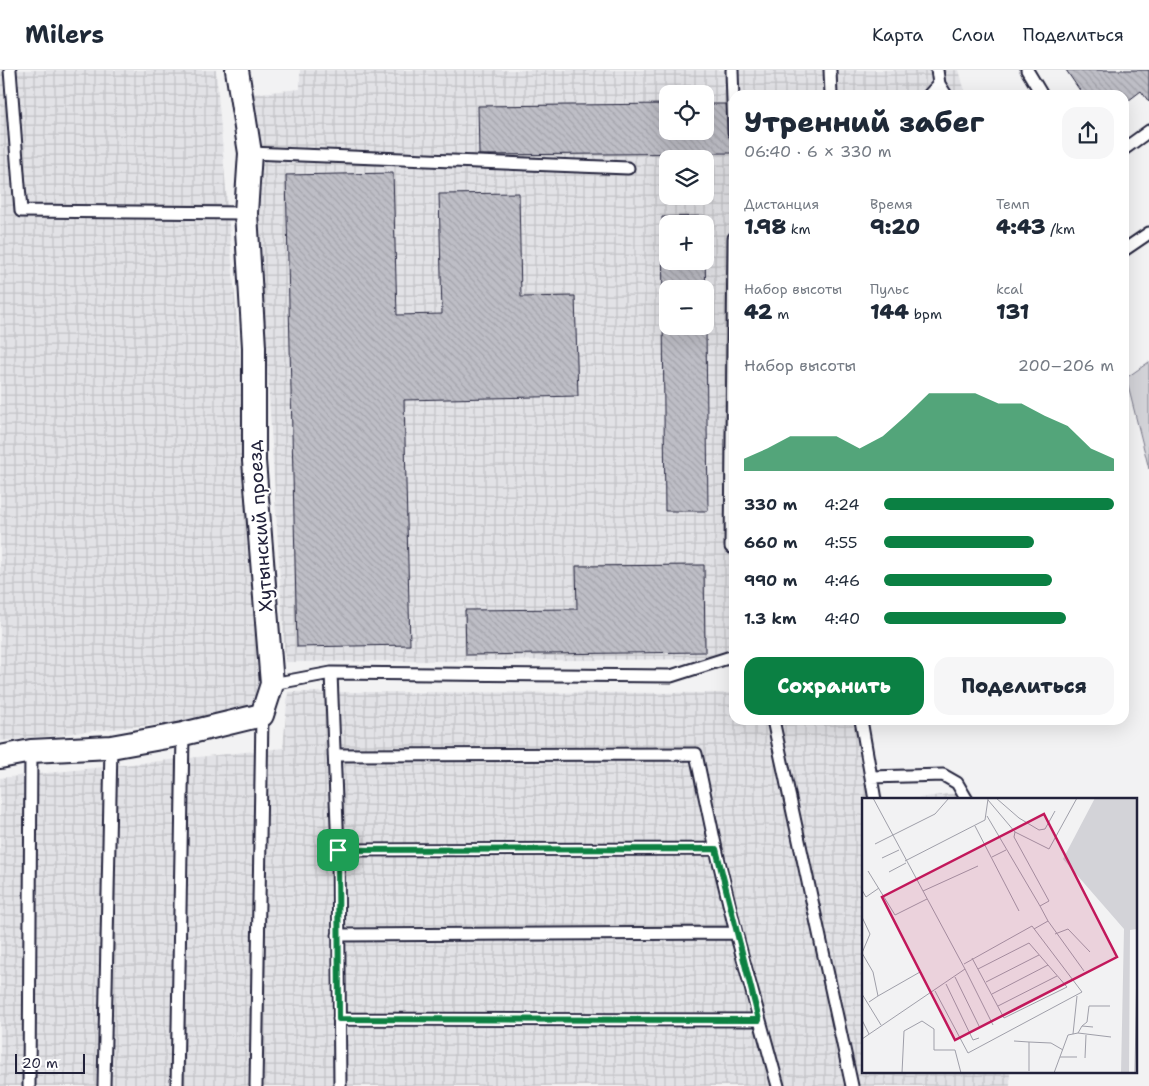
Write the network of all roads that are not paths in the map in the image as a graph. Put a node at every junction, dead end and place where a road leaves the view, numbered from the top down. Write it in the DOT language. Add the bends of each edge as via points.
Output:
graph roads {
  1 [pos="10,70"];
  2 [pos="237,70"];
  3 [pos="732,70"];
  4 [pos="830,70"];
  5 [pos="937,70"];
  6 [pos="1027,70"];
  7 [pos="939,84"];
  8 [pos="733,90"];
  9 [pos="831,90"];
  10 [pos="934,90"];
  11 [pos="943,90"];
  12 [pos="1039,90"];
  13 [pos="1149,131"];
  14 [pos="1129,145"];
  15 [pos="250,153"];
  16 [pos="628,168"];
  17 [pos="246,213"];
  18 [pos="1149,233"];
  19 [pos="1129,247"];
  20 [pos="729,658"];
  21 [pos="331,673"];
  22 [pos="272,684"];
  23 [pos="262,715"];
  24 [pos="774,725"];
  25 [pos="862,725"];
  26 [pos="183,734"];
  27 [pos="111,747"];
  28 [pos="31,751"];
  29 [pos="335,755"];
  30 [pos="0,757"];
  31 [pos="871,777"];
  32 [pos="876,798"];
  33 [pos="966,798"];
  34 [pos="716,849"];
  35 [pos="338,850"];
  36 [pos="736,933"];
  37 [pos="338,935"];
  38 [pos="339,1019"];
  39 [pos="759,1020"];
  40 [pos="29,1086"];
  41 [pos="104,1086"];
  42 [pos="177,1086"];
  43 [pos="256,1086"];
  44 [pos="340,1086"];
  45 [pos="778,1086"];
  46 [pos="852,1086"];
  1 -- 17 [label="lane" via="21,211"];
  2 -- 15 [label="street, Хутынский проезд"];
  3 -- 8 [label="lane"];
  4 -- 9 [label="lane"];
  5 -- 7 [label="lane"];
  6 -- 12 [label="lane"];
  7 -- 10 [label="lane"];
  7 -- 11 [label="lane"];
  13 -- 14 [label="lane"];
  15 -- 16 [label="lane"];
  15 -- 17 [label="street, Хутынский проезд"];
  17 -- 22 [label="street, Хутынский проезд" via="254,348 254,461"];
  18 -- 19 [label="lane"];
  20 -- 21 [label="lane" via="671,676"];
  21 -- 22 [label="lane"];
  21 -- 29 [label="lane"];
  22 -- 23 [label="street, Хутынский проезд"];
  23 -- 26 [label="street"];
  23 -- 43 [label="lane"];
  24 -- 46 [label="lane"];
  25 -- 31 [label="lane"];
  26 -- 27 [label="street"];
  26 -- 42 [label="lane"];
  27 -- 28 [label="street"];
  27 -- 41 [label="lane"];
  28 -- 30 [label="street"];
  28 -- 40 [label="lane"];
  29 -- 34 [label="lane" via="696,754"];
  29 -- 35 [label="lane"];
  31 -- 32 [label="lane"];
  31 -- 33 [label="lane" via="943,775 957,783"];
  34 -- 35 [label="lane"];
  34 -- 36 [label="lane"];
  35 -- 37 [label="lane"];
  36 -- 37 [label="lane"];
  36 -- 39 [label="lane"];
  37 -- 38 [label="lane"];
  38 -- 39 [label="lane"];
  38 -- 44 [label="lane"];
  39 -- 45 [label="lane"];
}
